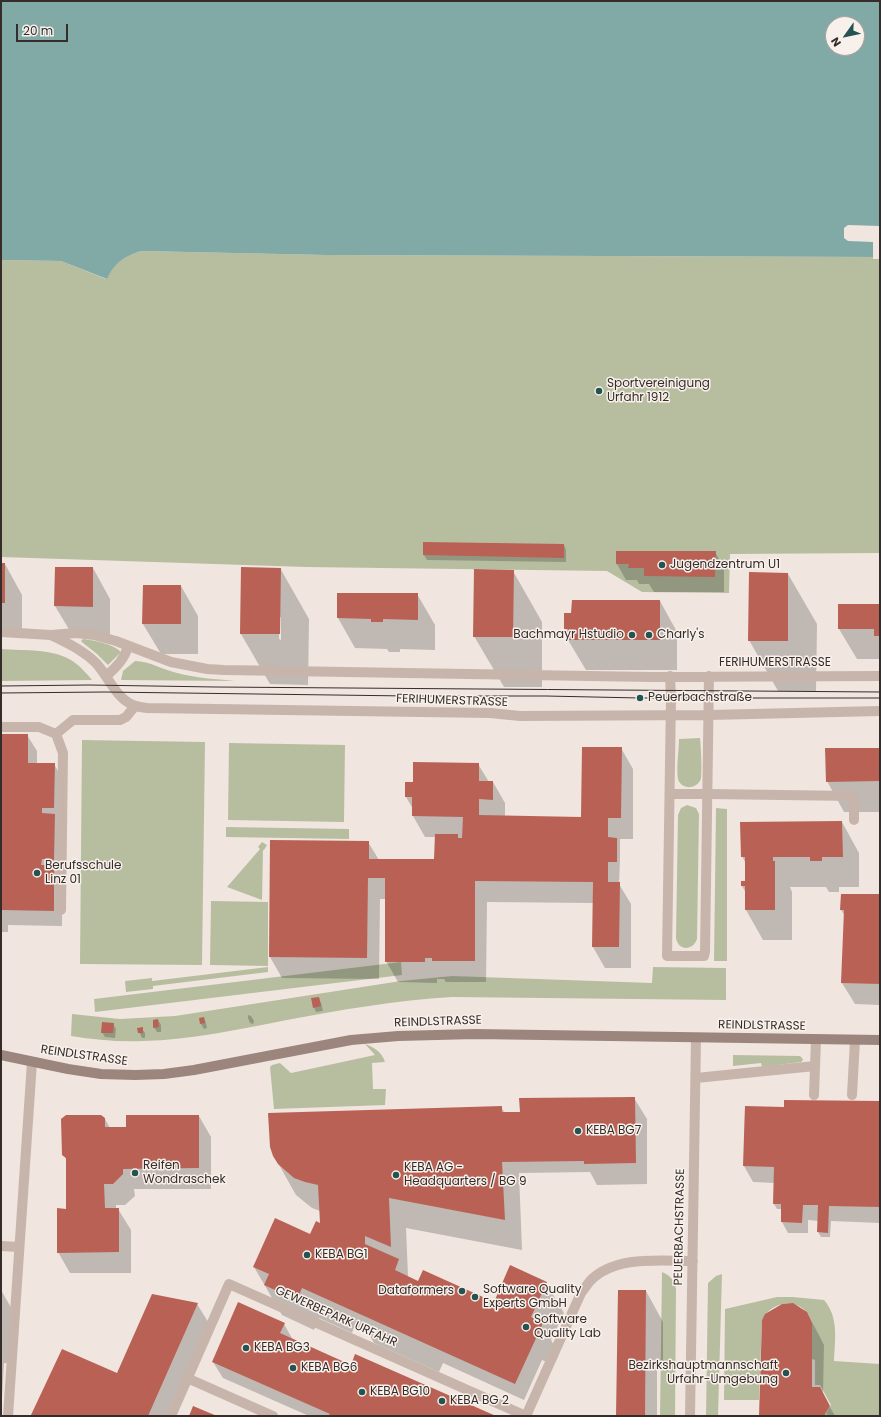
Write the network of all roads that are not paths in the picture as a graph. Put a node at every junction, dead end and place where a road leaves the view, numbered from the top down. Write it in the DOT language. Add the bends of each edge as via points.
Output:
graph roads {
  1 [pos="1,632"];
  2 [pos="51,635"];
  3 [pos="128,646"];
  4 [pos="106,676"];
  5 [pos="670,676"];
  6 [pos="709,676"];
  7 [pos="880,676"];
  8 [pos="135,706"];
  9 [pos="880,711"];
  10 [pos="671,715"];
  11 [pos="709,715"];
  12 [pos="1,727"];
  13 [pos="56,734"];
  14 [pos="670,794"];
  15 [pos="708,794"];
  16 [pos="854,820"];
  17 [pos="61,910"];
  18 [pos="696,1038"];
  19 [pos="816,1040"];
  20 [pos="855,1040"];
  21 [pos="880,1040"];
  22 [pos="1,1055"];
  23 [pos="32,1062"];
  24 [pos="815,1066"];
  25 [pos="696,1078"];
  26 [pos="814,1095"];
  27 [pos="852,1095"];
  28 [pos="1,1246"];
  29 [pos="19,1247"];
  30 [pos="693,1261"];
  31 [pos="188,1378"];
  32 [pos="8,1416"];
  33 [pos="171,1416"];
  34 [pos="274,1416"];
  35 [pos="526,1416"];
  36 [pos="690,1416"];
  1 -- 2 [label="street, FERIHUMERSTRASSE"];
  2 -- 3 [label="street, FERIHUMERSTRASSE" via="94,635"];
  2 -- 4 [label="street, FERIHUMERSTRASSE" via="84,653"];
  3 -- 4 [label="street" via="121,660"];
  3 -- 5 [label="street, FERIHUMERSTRASSE" via="171,662 224,670"];
  4 -- 8 [label="street, FERIHUMERSTRASSE" via="125,700"];
  5 -- 6 [label="street, FERIHUMERSTRASSE"];
  5 -- 10 [label="street"];
  6 -- 7 [label="street, FERIHUMERSTRASSE"];
  6 -- 11 [label="street"];
  8 -- 10 [label="street, FERIHUMERSTRASSE" via="490,713 520,716"];
  8 -- 13 [label="street" via="120,720 73,720"];
  9 -- 11 [label="street, FERIHUMERSTRASSE"];
  10 -- 11 [label="street, FERIHUMERSTRASSE"];
  10 -- 14 [label="street"];
  11 -- 15 [label="street"];
  12 -- 13 [label="street" via="39,727"];
  13 -- 17 [label="street" via="64,753"];
  14 -- 15 [label="street"];
  14 -- 15 [label="street" via="667,956 705,954"];
  15 -- 16 [label="street" via="854,796"];
  18 -- 19 [label="street, REINDLSTRASSE"];
  18 -- 23 [label="street, REINDLSTRASSE" via="475,1034 398,1036 351,1040 164,1074 101,1074"];
  18 -- 25 [label="street, PEUERBACHSTRASSE"];
  19 -- 20 [label="street, REINDLSTRASSE"];
  19 -- 24 [label="street"];
  20 -- 21 [label="street, REINDLSTRASSE"];
  20 -- 27 [label="street"];
  22 -- 23 [label="street, REINDLSTRASSE"];
  23 -- 29 [label="street"];
  24 -- 25 [label="street"];
  24 -- 26 [label="street"];
  25 -- 30 [label="street, PEUERBACHSTRASSE"];
  28 -- 29 [label="street"];
  29 -- 32 [label="street"];
  30 -- 35 [label="street, GEWERBEPARK URFAHR" via="629,1262 602,1271 590,1281 581,1294"];
  30 -- 36 [label="street, PEUERBACHSTRASSE"];
  31 -- 33 [label="street, GEWERBEPARK URFAHR"];
  31 -- 34 [label="street"];
  31 -- 35 [label="street, GEWERBEPARK URFAHR" via="229,1284"];
}
